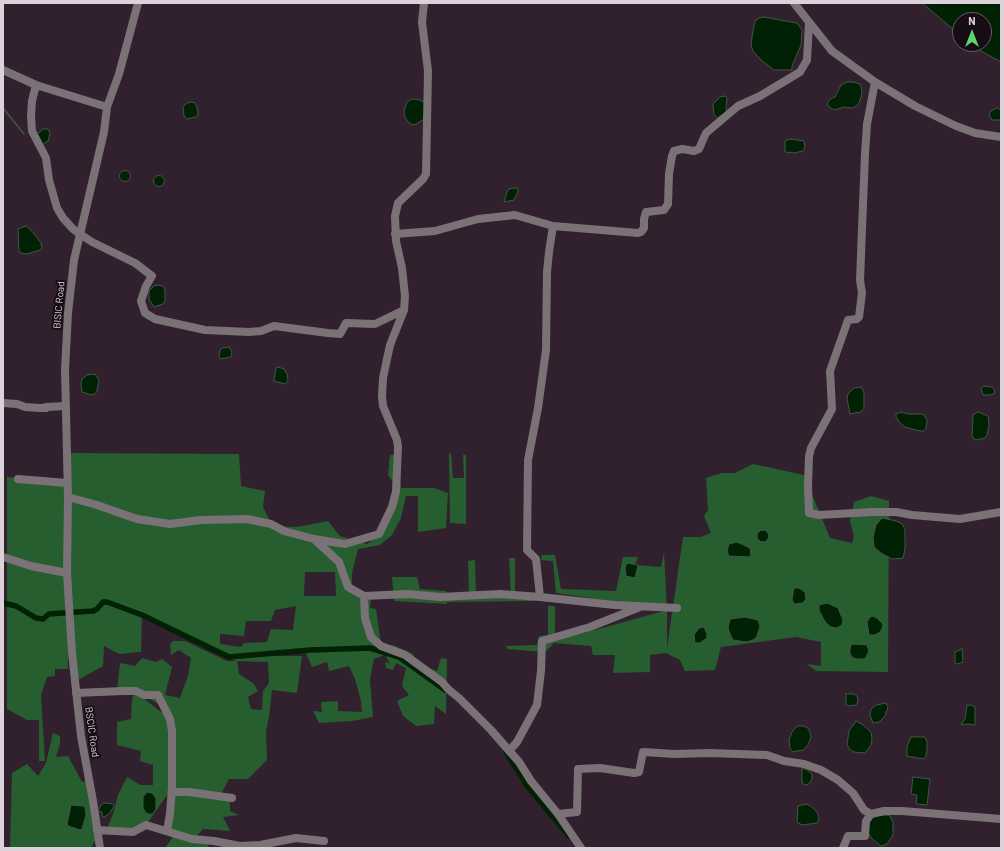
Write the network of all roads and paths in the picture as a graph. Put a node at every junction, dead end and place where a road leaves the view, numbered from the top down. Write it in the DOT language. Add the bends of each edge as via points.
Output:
graph roads {
  1 [pos="138,3"];
  2 [pos="424,3"];
  3 [pos="794,3"];
  4 [pos="809,23"];
  5 [pos="3,70"];
  6 [pos="875,82"];
  7 [pos="36,85"];
  8 [pos="107,107"];
  9 [pos="1001,137"];
  10 [pos="553,226"];
  11 [pos="80,234"];
  12 [pos="395,234"];
  13 [pos="404,310"];
  14 [pos="3,403"];
  15 [pos="66,406"];
  16 [pos="18,479"];
  17 [pos="67,484"];
  18 [pos="68,497"];
  19 [pos="1001,512"];
  20 [pos="314,539"];
  21 [pos="3,557"];
  22 [pos="67,573"];
  23 [pos="364,596"];
  24 [pos="540,597"];
  25 [pos="642,606"];
  26 [pos="677,608"];
  27 [pos="71,617"];
  28 [pos="76,693"];
  29 [pos="509,751"];
  30 [pos="172,792"];
  31 [pos="232,798"];
  32 [pos="558,814"];
  33 [pos="871,814"];
  34 [pos="1001,819"];
  35 [pos="97,830"];
  36 [pos="167,831"];
  37 [pos="324,841"];
  38 [pos="241,847"];
  39 [pos="100,848"];
  40 [pos="581,848"];
  41 [pos="843,848"];
  1 -- 8 [label="street, BISIC Road"];
  2 -- 12 [label="street" via="422,22 428,71 426,174 398,203"];
  3 -- 4 [label="street"];
  4 -- 6 [label="street" via="832,51"];
  4 -- 10 [label="street" via="807,60 800,72 738,106 706,133 699,149 674,151 669,174 668,204 664,210 646,212 641,232"];
  5 -- 7 [label="street"];
  6 -- 9 [label="street" via="956,126 975,134"];
  6 -- 19 [label="street" via="865,146 860,280 862,293 859,317 848,320 830,371 832,409 809,456 809,513 889,512 960,519"];
  7 -- 8 [label="street"];
  7 -- 11 [label="street" via="32,100 32,131 46,158 57,208 63,218"];
  8 -- 11 [label="street, BISIC Road" via="104,132"];
  10 -- 12 [label="street" via="515,215 478,219 435,231"];
  10 -- 24 [label="street" via="547,272 546,350 528,460 528,550 536,559"];
  11 -- 13 [label="street" via="135,263 152,276 141,301 145,313 155,319 205,330 249,332 274,326 340,334 346,323 375,324"];
  11 -- 15 [label="street, BISIC Road" via="74,260 68,313"];
  12 -- 13 [label="street" via="404,282"];
  13 -- 20 [label="street" via="388,351 383,378 383,406 398,443 396,492 392,507 379,534 345,544"];
  14 -- 15 [label="street" via="30,408"];
  15 -- 17 [label="street, BISIC Road"];
  16 -- 17 [label="street"];
  17 -- 18 [label="street, BISIC Road"];
  18 -- 20 [label="street" via="137,519 170,524 247,519 271,524 284,531"];
  18 -- 22 [label="street, BISIC Road"];
  20 -- 23 [label="street" via="339,562 348,587"];
  21 -- 22 [label="street" via="30,566"];
  22 -- 27 [label="street, BISIC Road"];
  23 -- 24 [label="street" via="408,594 440,597 500,594"];
  23 -- 29 [label="street" via="365,618 371,638 381,646 405,655 442,682"];
  24 -- 25 [label="street"];
  25 -- 26 [label="street"];
  25 -- 29 [label="street" via="590,627 542,640 537,705 517,742"];
  27 -- 28 [label="street, BSCIC Road"];
  28 -- 30 [label="street" via="123,691 158,695 170,719 172,731"];
  28 -- 35 [label="street, BSCIC Road"];
  29 -- 32 [label="street"];
  30 -- 31 [label="street"];
  30 -- 36 [label="street"];
  32 -- 33 [label="street" via="577,812 578,769 600,768 639,772 643,752 767,755 804,764 838,780 853,793 864,810"];
  32 -- 40 [label="street"];
  33 -- 34 [label="street" via="902,811"];
  33 -- 41 [label="street" via="866,821 865,836 848,836"];
  35 -- 36 [label="street" via="133,832 146,825"];
  35 -- 39 [label="street, BSCIC Road"];
  36 -- 38 [label="street" via="192,839"];
  37 -- 38 [label="street" via="296,838"];
}
